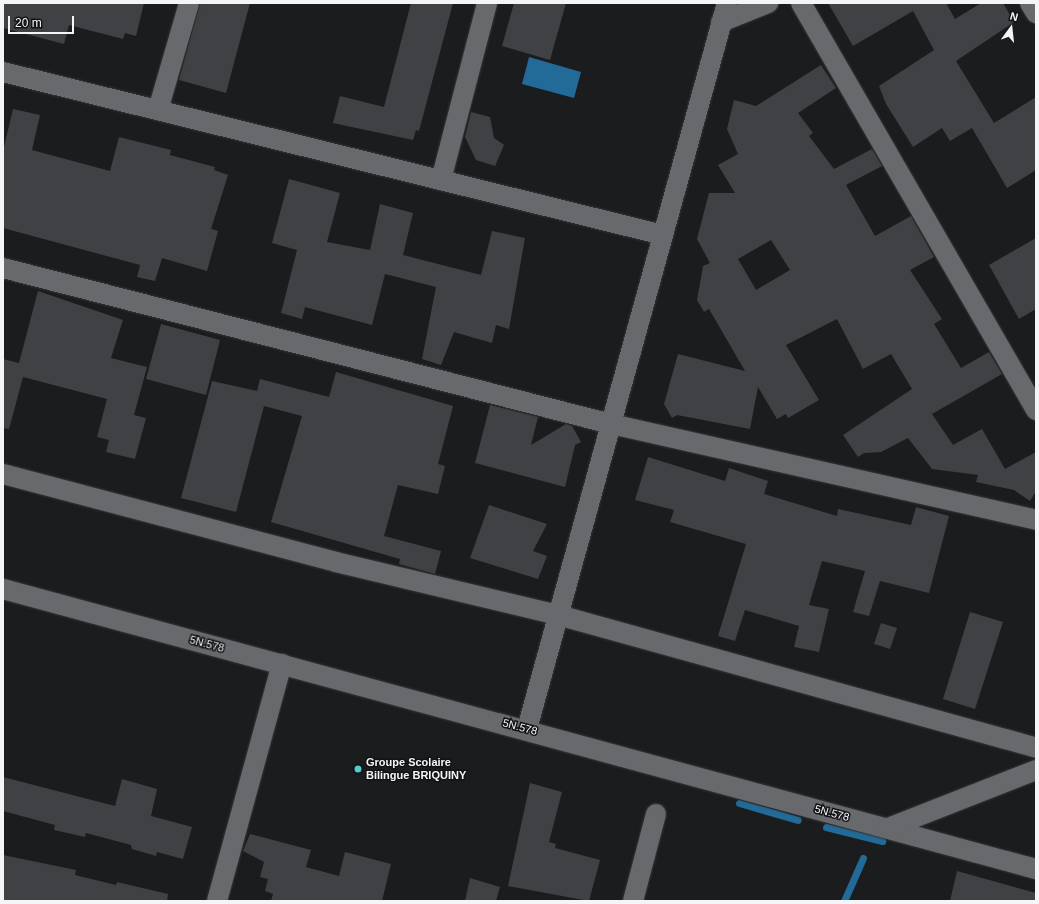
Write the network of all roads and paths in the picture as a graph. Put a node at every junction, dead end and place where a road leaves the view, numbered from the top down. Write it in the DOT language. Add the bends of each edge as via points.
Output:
graph roads {
  1 [pos="190,3"];
  2 [pos="487,3"];
  3 [pos="727,3"];
  4 [pos="768,3"];
  5 [pos="801,3"];
  6 [pos="1030,3"];
  7 [pos="1036,13"];
  8 [pos="721,22"];
  9 [pos="3,72"];
  10 [pos="158,110"];
  11 [pos="440,180"];
  12 [pos="663,235"];
  13 [pos="3,268"];
  14 [pos="1036,410"];
  15 [pos="611,424"];
  16 [pos="3,474"];
  17 [pos="1036,520"];
  18 [pos="3,589"];
  19 [pos="558,615"];
  20 [pos="282,664"];
  21 [pos="527,729"];
  22 [pos="1036,748"];
  23 [pos="1036,770"];
  24 [pos="656,814"];
  25 [pos="888,828"];
  26 [pos="1036,869"];
  27 [pos="217,901"];
  28 [pos="633,901"];
  1 -- 10 [label="street"];
  2 -- 11 [label="street"];
  3 -- 8 [label="street"];
  4 -- 8 [label="street"];
  5 -- 14 [label="street"];
  6 -- 7 [label="street"];
  8 -- 12 [label="street"];
  9 -- 10 [label="street"];
  10 -- 11 [label="street"];
  11 -- 12 [label="street"];
  12 -- 15 [label="street"];
  13 -- 15 [label="street"];
  15 -- 17 [label="street"];
  15 -- 19 [label="street"];
  16 -- 19 [label="street" via="336,562"];
  18 -- 20 [label="street, 5N.578"];
  19 -- 21 [label="street"];
  19 -- 22 [label="street"];
  20 -- 21 [label="street, 5N.578"];
  20 -- 27 [label="street"];
  21 -- 25 [label="street, 5N.578"];
  23 -- 25 [label="street"];
  24 -- 28 [label="street"];
  25 -- 26 [label="street, 5N.578"];
}
